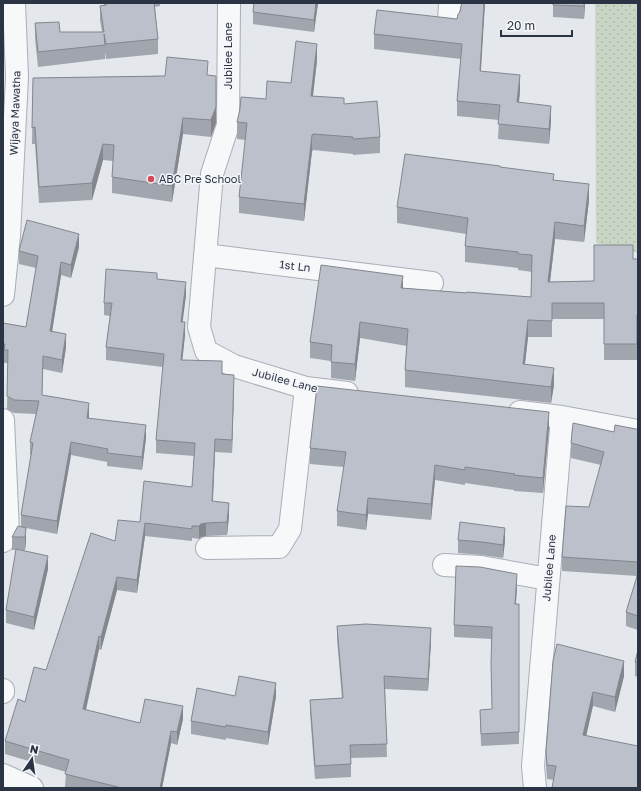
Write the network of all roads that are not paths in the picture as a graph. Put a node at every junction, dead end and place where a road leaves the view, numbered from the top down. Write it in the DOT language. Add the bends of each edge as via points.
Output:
graph roads {
  1 [pos="14,3"];
  2 [pos="229,3"];
  3 [pos="205,255"];
  4 [pos="432,283"];
  5 [pos="3,295"];
  6 [pos="306,388"];
  7 [pos="368,395"];
  8 [pos="500,410"];
  9 [pos="562,417"];
  10 [pos="3,420"];
  11 [pos="638,431"];
  12 [pos="3,542"];
  13 [pos="208,548"];
  14 [pos="444,565"];
  15 [pos="548,579"];
  16 [pos="3,775"];
  17 [pos="32,788"];
  18 [pos="536,788"];
  1 -- 5 [label="street, Wijaya Mawatha" via="17,77 9,236"];
  2 -- 3 [label="street, Jubilee Lane" via="228,125 212,174"];
  3 -- 4 [label="street, 1st Ln"];
  3 -- 6 [label="street, Jubilee Lane" via="199,327 206,351 234,366"];
  6 -- 7 [label="street, Jubilee Lane"];
  6 -- 13 [label="street" via="290,529 279,547"];
  8 -- 9 [label="street"];
  9 -- 11 [label="street"];
  9 -- 15 [label="street, Jubilee Lane"];
  10 -- 12 [label="street" via="8,531"];
  14 -- 15 [label="street" via="481,567"];
  15 -- 18 [label="street, Jubilee Lane" via="533,766"];
  16 -- 17 [label="street"];
}
